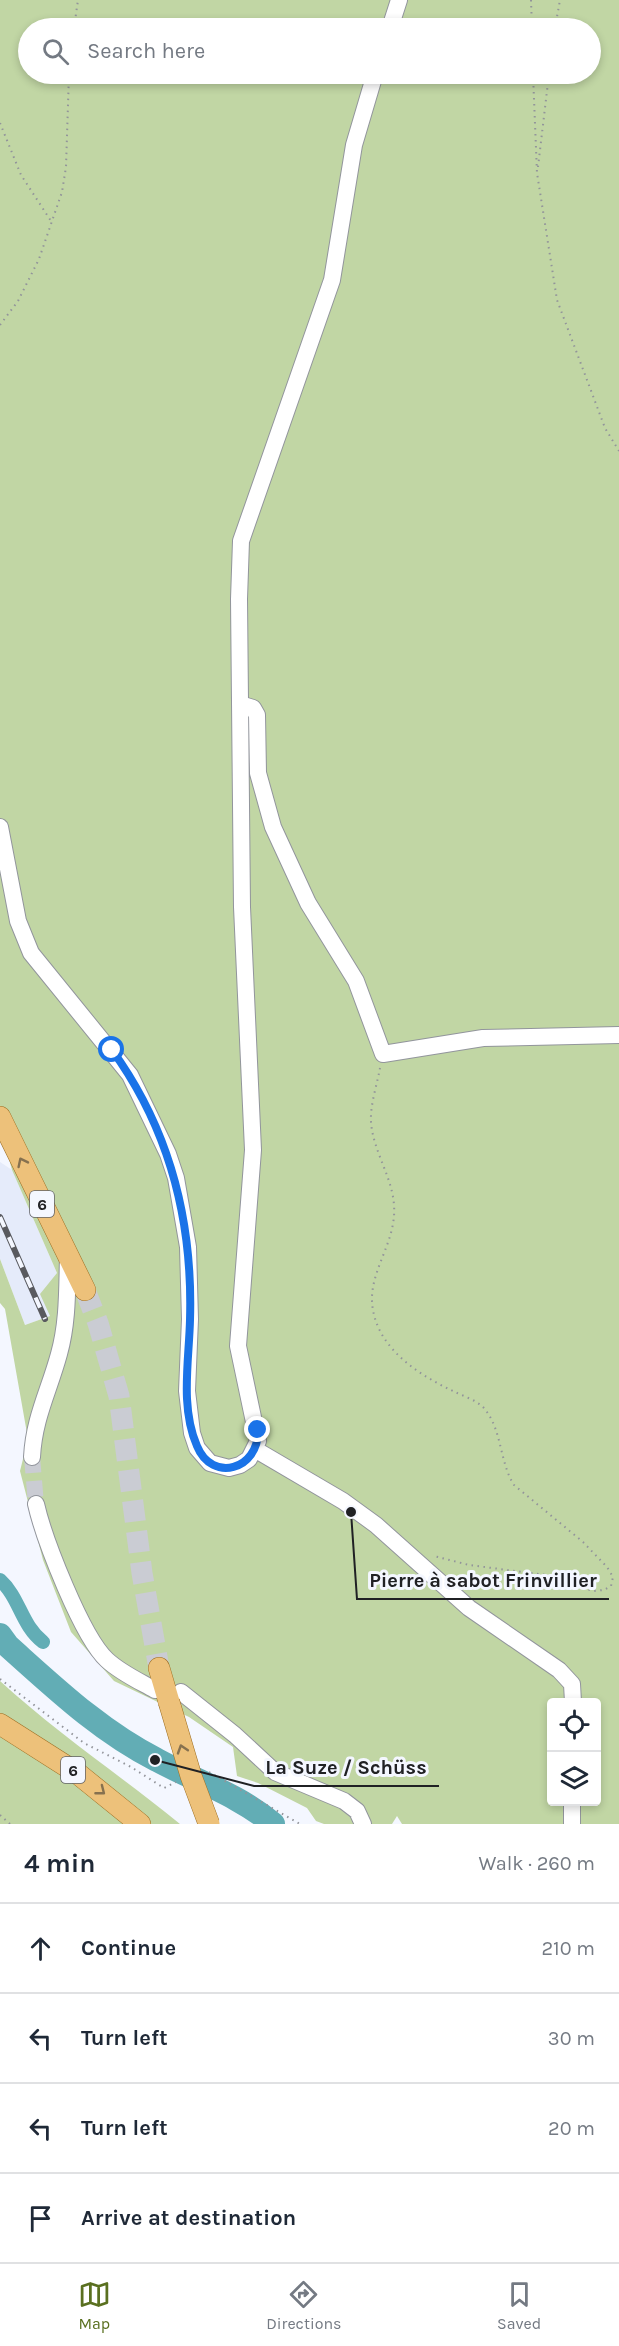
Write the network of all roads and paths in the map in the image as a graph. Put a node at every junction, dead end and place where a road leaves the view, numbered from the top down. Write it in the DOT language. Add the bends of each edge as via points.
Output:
graph roads {
  1 [pos="78,0"];
  2 [pos="399,0"];
  3 [pos="531,0"];
  4 [pos="560,0"];
  5 [pos="75,18"];
  6 [pos="393,18"];
  7 [pos="532,18"];
  8 [pos="557,18"];
  9 [pos="69,84"];
  10 [pos="372,84"];
  11 [pos="533,84"];
  12 [pos="548,84"];
  13 [pos="0,123"];
  14 [pos="537,173"];
  15 [pos="51,221"];
  16 [pos="0,325"];
  17 [pos="619,451"];
  18 [pos="240,704"];
  19 [pos="0,826"];
  20 [pos="619,1035"];
  21 [pos="382,1060"];
  22 [pos="0,1118"];
  23 [pos="67,1266"];
  24 [pos="85,1290"];
  25 [pos="256,1450"];
  26 [pos="32,1457"];
  27 [pos="36,1504"];
  28 [pos="429,1554"];
  29 [pos="159,1668"];
  30 [pos="0,1679"];
  31 [pos="168,1695"];
  32 [pos="573,1698"];
  33 [pos="0,1724"];
  34 [pos="201,1768"];
  35 [pos="173,1784"];
  36 [pos="276,1805"];
  37 [pos="572,1806"];
  38 [pos="274,1809"];
  39 [pos="0,1815"];
  40 [pos="10,1824"];
  41 [pos="140,1824"];
  42 [pos="209,1824"];
  43 [pos="300,1824"];
  44 [pos="363,1824"];
  45 [pos="572,1824"];
  1 -- 5 [label="path"];
  2 -- 6 [label="street"];
  3 -- 7 [label="path"];
  4 -- 8 [label="path"];
  9 -- 15 [label="path" via="66,167"];
  10 -- 18 [label="street" via="350,166 332,280 241,541"];
  11 -- 14 [label="path"];
  12 -- 14 [label="path"];
  13 -- 15 [label="path" via="21,175"];
  14 -- 17 [label="path" via="557,300 605,428"];
  15 -- 16 [label="path" via="39,259 18,301"];
  18 -- 21 [label="street" via="253,708 257,715 258,773 273,827 308,903 357,981"];
  18 -- 25 [label="street" via="242,907 253,1150 238,1336 241,1365 258,1430"];
  19 -- 25 [label="street" via="18,921 31,953 130,1075 158,1129 176,1178 188,1247 187,1391 197,1448 210,1463 229,1468 249,1459"];
  20 -- 21 [label="street" via="483,1038"];
  21 -- 28 [label="path" via="371,1120 395,1215 393,1233 373,1289 372,1309 378,1327 409,1367 487,1411 506,1472 514,1485 596,1554 612,1577 611,1586 593,1590 546,1575 469,1565"];
  23 -- 22 [label="main road, 6, one-way"];
  23 -- 24 [label="main road, 6"];
  23 -- 26 [label="street" via="64,1329 36,1418"];
  25 -- 32 [label="street" via="343,1501 389,1536 469,1608 559,1670 573,1684"];
  27 -- 31 [label="street" via="93,1642 118,1669"];
  29 -- 31 [label="main road"];
  30 -- 35 [label="path" via="84,1743 164,1788"];
  42 -- 31 [label="main road, one-way, bridge"];
  31 -- 44 [label="street" via="235,1735 275,1772 344,1801 357,1811"];
  33 -- 41 [label="main road, 6, one-way" via="77,1773"];
  34 -- 38 [label="path"];
  36 -- 38 [label="path"];
  37 -- 45 [label="street"];
  38 -- 43 [label="path"];
  39 -- 40 [label="path"];
}
